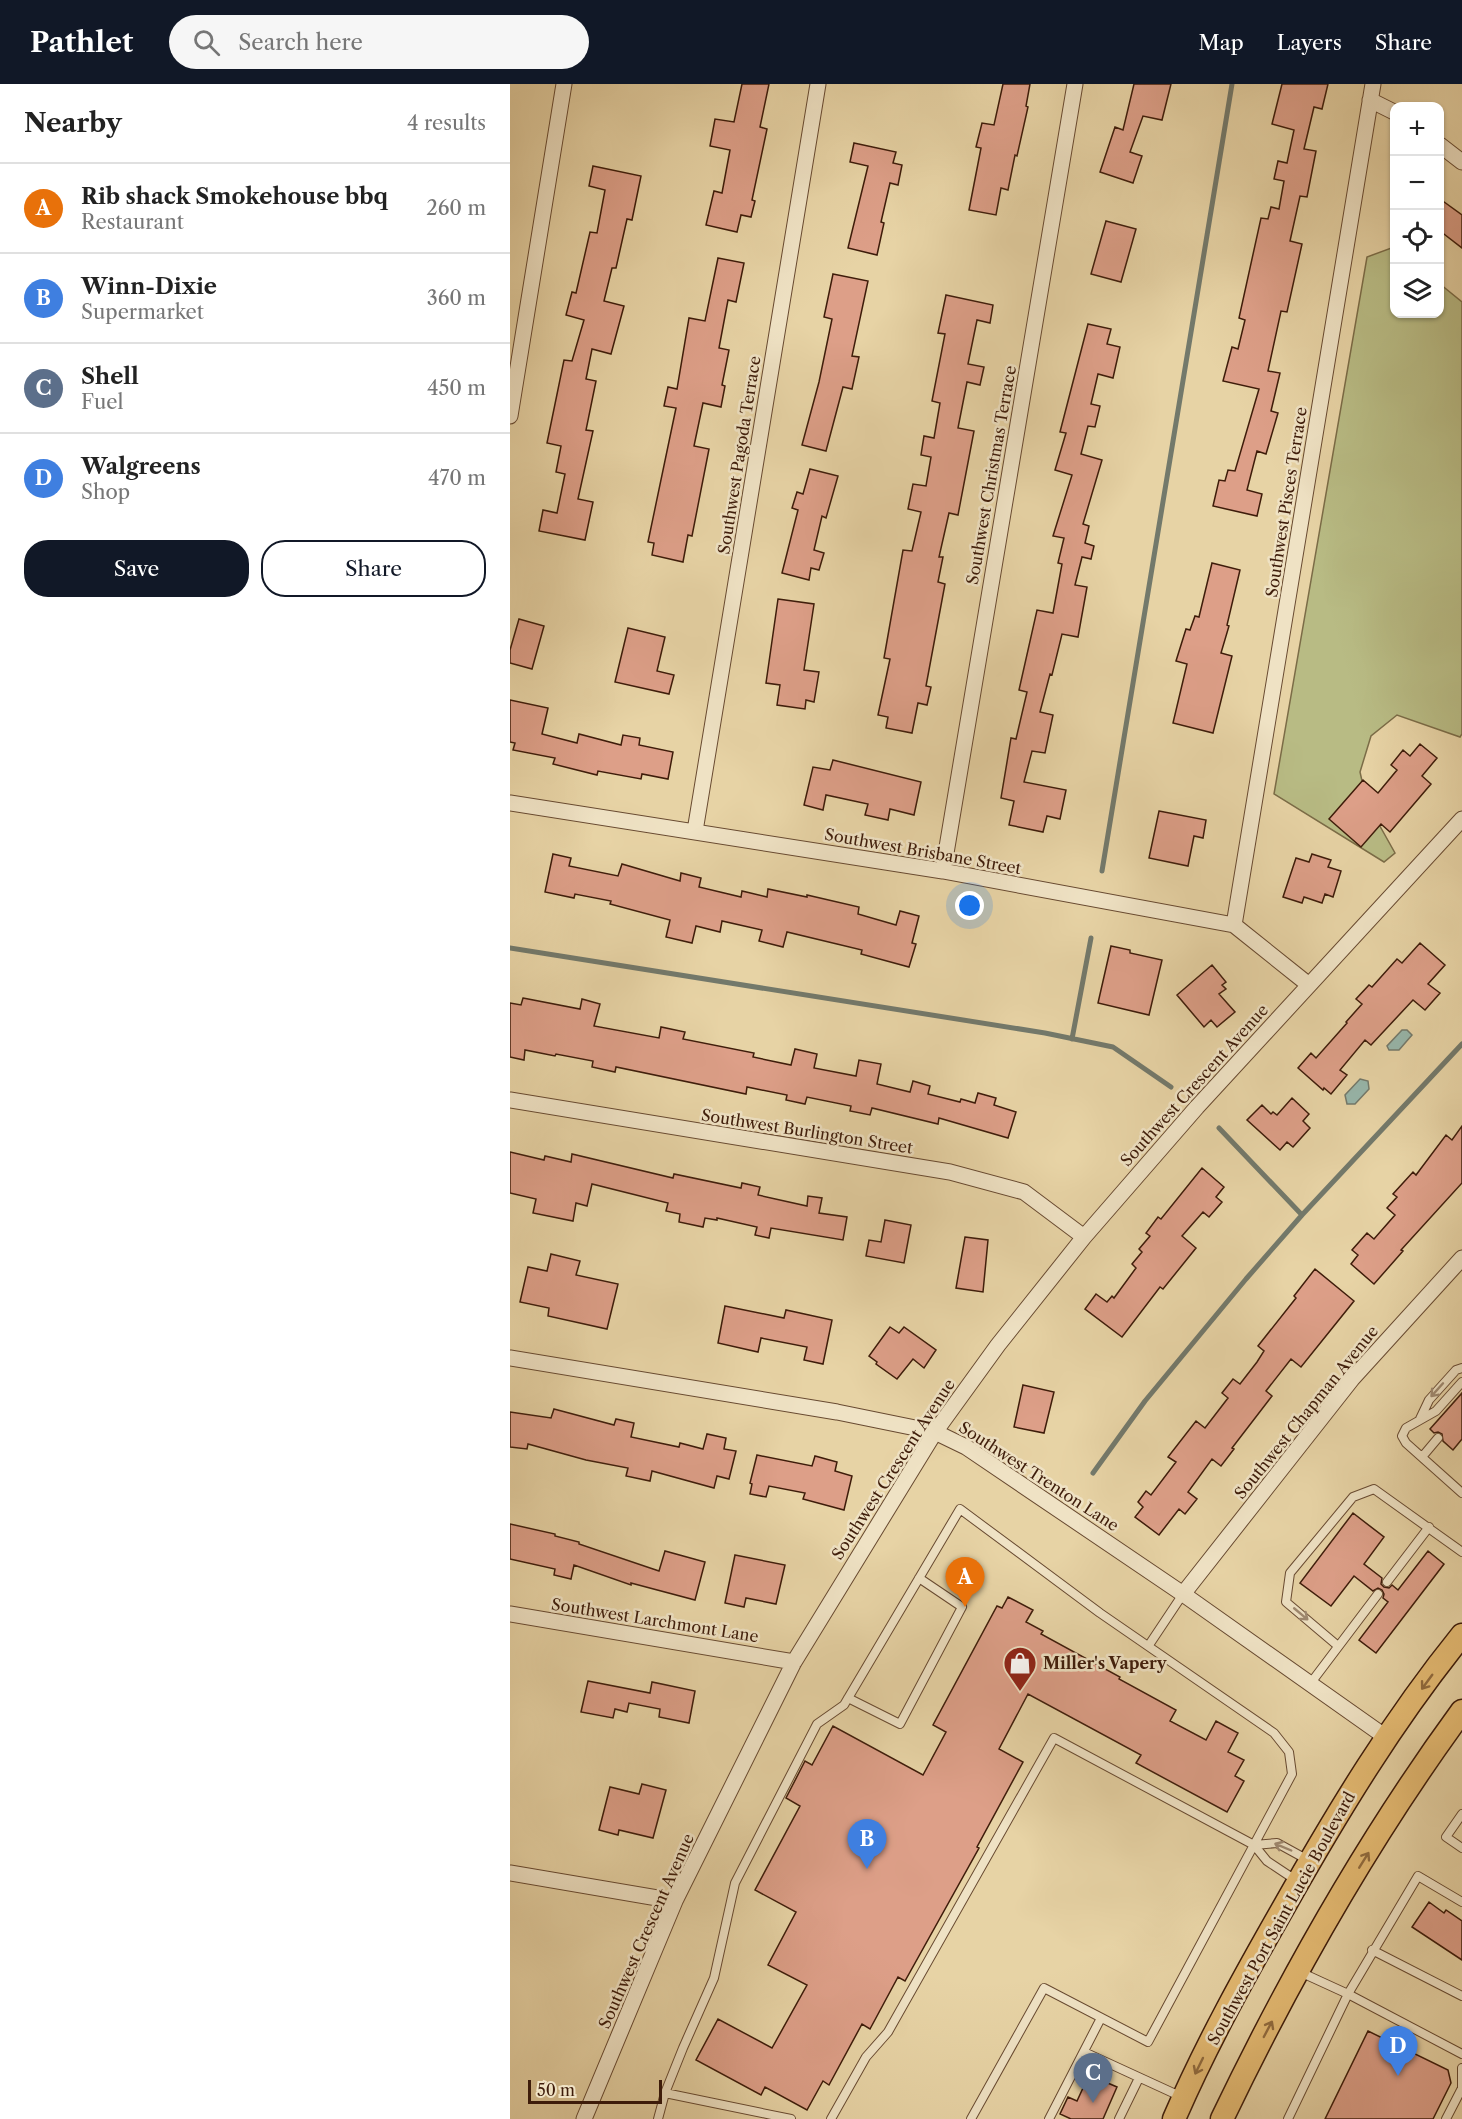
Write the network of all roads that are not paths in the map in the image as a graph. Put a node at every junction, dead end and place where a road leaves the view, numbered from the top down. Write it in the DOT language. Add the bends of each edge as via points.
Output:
graph roads {
  1 [pos="564,84"];
  2 [pos="818,84"];
  3 [pos="1075,84"];
  4 [pos="1373,84"];
  5 [pos="1370,100"];
  6 [pos="1390,110"];
  7 [pos="1444,148"];
  8 [pos="1462,162"];
  9 [pos="510,416"];
  10 [pos="510,803"];
  11 [pos="1462,819"];
  12 [pos="695,831"];
  13 [pos="943,871"];
  14 [pos="1234,926"];
  15 [pos="1310,985"];
  16 [pos="510,1100"];
  17 [pos="1083,1237"];
  18 [pos="1462,1258"];
  19 [pos="510,1358"];
  20 [pos="1462,1368"];
  21 [pos="1462,1382"];
  22 [pos="1420,1419"];
  23 [pos="935,1432"];
  24 [pos="1438,1438"];
  25 [pos="1422,1457"];
  26 [pos="1462,1493"];
  27 [pos="1429,1527"];
  28 [pos="1462,1552"];
  29 [pos="919,1578"];
  30 [pos="1387,1582"];
  31 [pos="1183,1594"];
  32 [pos="1378,1594"];
  33 [pos="510,1614"];
  34 [pos="1462,1635"];
  35 [pos="1149,1646"];
  36 [pos="1338,1646"];
  37 [pos="794,1662"];
  38 [pos="1310,1684"];
  39 [pos="848,1698"];
  40 [pos="1461,1716"];
  41 [pos="1387,1738"];
  42 [pos="1462,1814"];
  43 [pos="1254,1845"];
  44 [pos="1462,1848"];
  45 [pos="1310,1861"];
  46 [pos="510,1873"];
  47 [pos="1298,1881"];
  48 [pos="675,1901"];
  49 [pos="1462,1902"];
  50 [pos="1372,1950"];
  51 [pos="1299,1971"];
  52 [pos="1347,1994"];
  53 [pos="1462,1996"];
  54 [pos="1101,2018"];
  55 [pos="1084,2052"];
  56 [pos="1462,2054"];
  57 [pos="1462,2068"];
  58 [pos="1139,2078"];
  59 [pos="665,2092"];
  60 [pos="1184,2097"];
  61 [pos="584,2119"];
  62 [pos="658,2119"];
  63 [pos="791,2119"];
  64 [pos="831,2119"];
  65 [pos="971,2119"];
  66 [pos="1049,2119"];
  67 [pos="1119,2119"];
  68 [pos="1174,2119"];
  69 [pos="1222,2119"];
  70 [pos="1287,2119"];
  71 [pos="1446,2119"];
  1 -- 9 [label="street"];
  2 -- 12 [label="street, Southwest Pagoda Terrace"];
  3 -- 13 [label="street, Southwest Christmas Terrace"];
  4 -- 5 [label="street, Southwest Pisces Terrace"];
  5 -- 6 [label="street"];
  5 -- 14 [label="street, Southwest Pisces Terrace"];
  7 -- 8 [label="street"];
  10 -- 12 [label="street, Southwest Brisbane Street"];
  11 -- 15 [label="street, Southwest Crescent Avenue"];
  12 -- 13 [label="street, Southwest Brisbane Street"];
  13 -- 14 [label="street, Southwest Brisbane Street"];
  14 -- 15 [label="street, Southwest Brisbane Street"];
  15 -- 17 [label="street, Southwest Crescent Avenue"];
  16 -- 17 [label="street, Southwest Burlington Street" via="950,1172 1024,1192"];
  17 -- 23 [label="street, Southwest Crescent Avenue"];
  18 -- 31 [label="street, Southwest Chapman Avenue" via="1352,1379"];
  19 -- 23 [label="street, Southwest Trenton Lane"];
  20 -- 22 [label="lane, one-way" via="1429,1400"];
  21 -- 22 [label="lane" via="1436,1411"];
  22 -- 25 [label="lane" via="1406,1428 1402,1436"];
  23 -- 31 [label="street, Southwest Trenton Lane" via="966,1447"];
  23 -- 37 [label="street, Southwest Crescent Avenue"];
  24 -- 25 [label="lane"];
  25 -- 26 [label="lane"];
  27 -- 28 [label="lane"];
  27 -- 30 [label="lane"];
  27 -- 36 [label="lane, one-way" via="1374,1489 1353,1497 1290,1573 1286,1602"];
  29 -- 35 [label="lane" via="960,1509"];
  29 -- 39 [label="lane"];
  29 -- 39 [label="lane" via="962,1607 900,1724"];
  31 -- 35 [label="lane"];
  31 -- 38 [label="street, Southwest Trenton Lane"];
  32 -- 36 [label="lane"];
  33 -- 37 [label="street, Southwest Larchmont Lane"];
  34 -- 41 [label="main road, Southwest Port Saint Lucie Boulevard, one-way"];
  35 -- 43 [label="lane" via="1274,1733 1289,1752 1292,1774"];
  36 -- 38 [label="lane"];
  37 -- 48 [label="street, Southwest Crescent Avenue"];
  38 -- 41 [label="street, Southwest Trenton Lane"];
  39 -- 59 [label="lane" via="818,1724 735,1882 714,1978"];
  51 -- 40 [label="main road, one-way" via="1402,1799"];
  41 -- 45 [label="main road, Southwest Port Saint Lucie Boulevard"];
  42 -- 44 [label="lane" via="1446,1837"];
  45 -- 43 [label="lane, one-way" via="1277,1843"];
  43 -- 47 [label="lane" via="1267,1860"];
  43 -- 54 [label="lane" via="1148,2042"];
  43 -- 64 [label="lane" via="1054,1738 888,2032 866,2057"];
  45 -- 47 [label="main road, Southwest Port Saint Lucie Boulevard"];
  46 -- 48 [label="street"];
  47 -- 60 [label="main road, Southwest Port Saint Lucie Boulevard, one-way"];
  48 -- 61 [label="street, Southwest Crescent Avenue"];
  49 -- 50 [label="lane" via="1418,1876"];
  50 -- 52 [label="lane"];
  50 -- 53 [label="lane"];
  51 -- 52 [label="lane"];
  69 -- 51 [label="main road, one-way"];
  52 -- 56 [label="lane"];
  52 -- 70 [label="lane"];
  54 -- 55 [label="lane"];
  54 -- 65 [label="lane" via="1044,1988"];
  55 -- 58 [label="lane"];
  55 -- 66 [label="lane"];
  57 -- 71 [label="lane" via="1462,2088"];
  58 -- 60 [label="lane"];
  58 -- 67 [label="lane"];
  59 -- 62 [label="lane"];
  59 -- 63 [label="lane"];
  60 -- 68 [label="main road, Southwest Port Saint Lucie Boulevard"];
}
